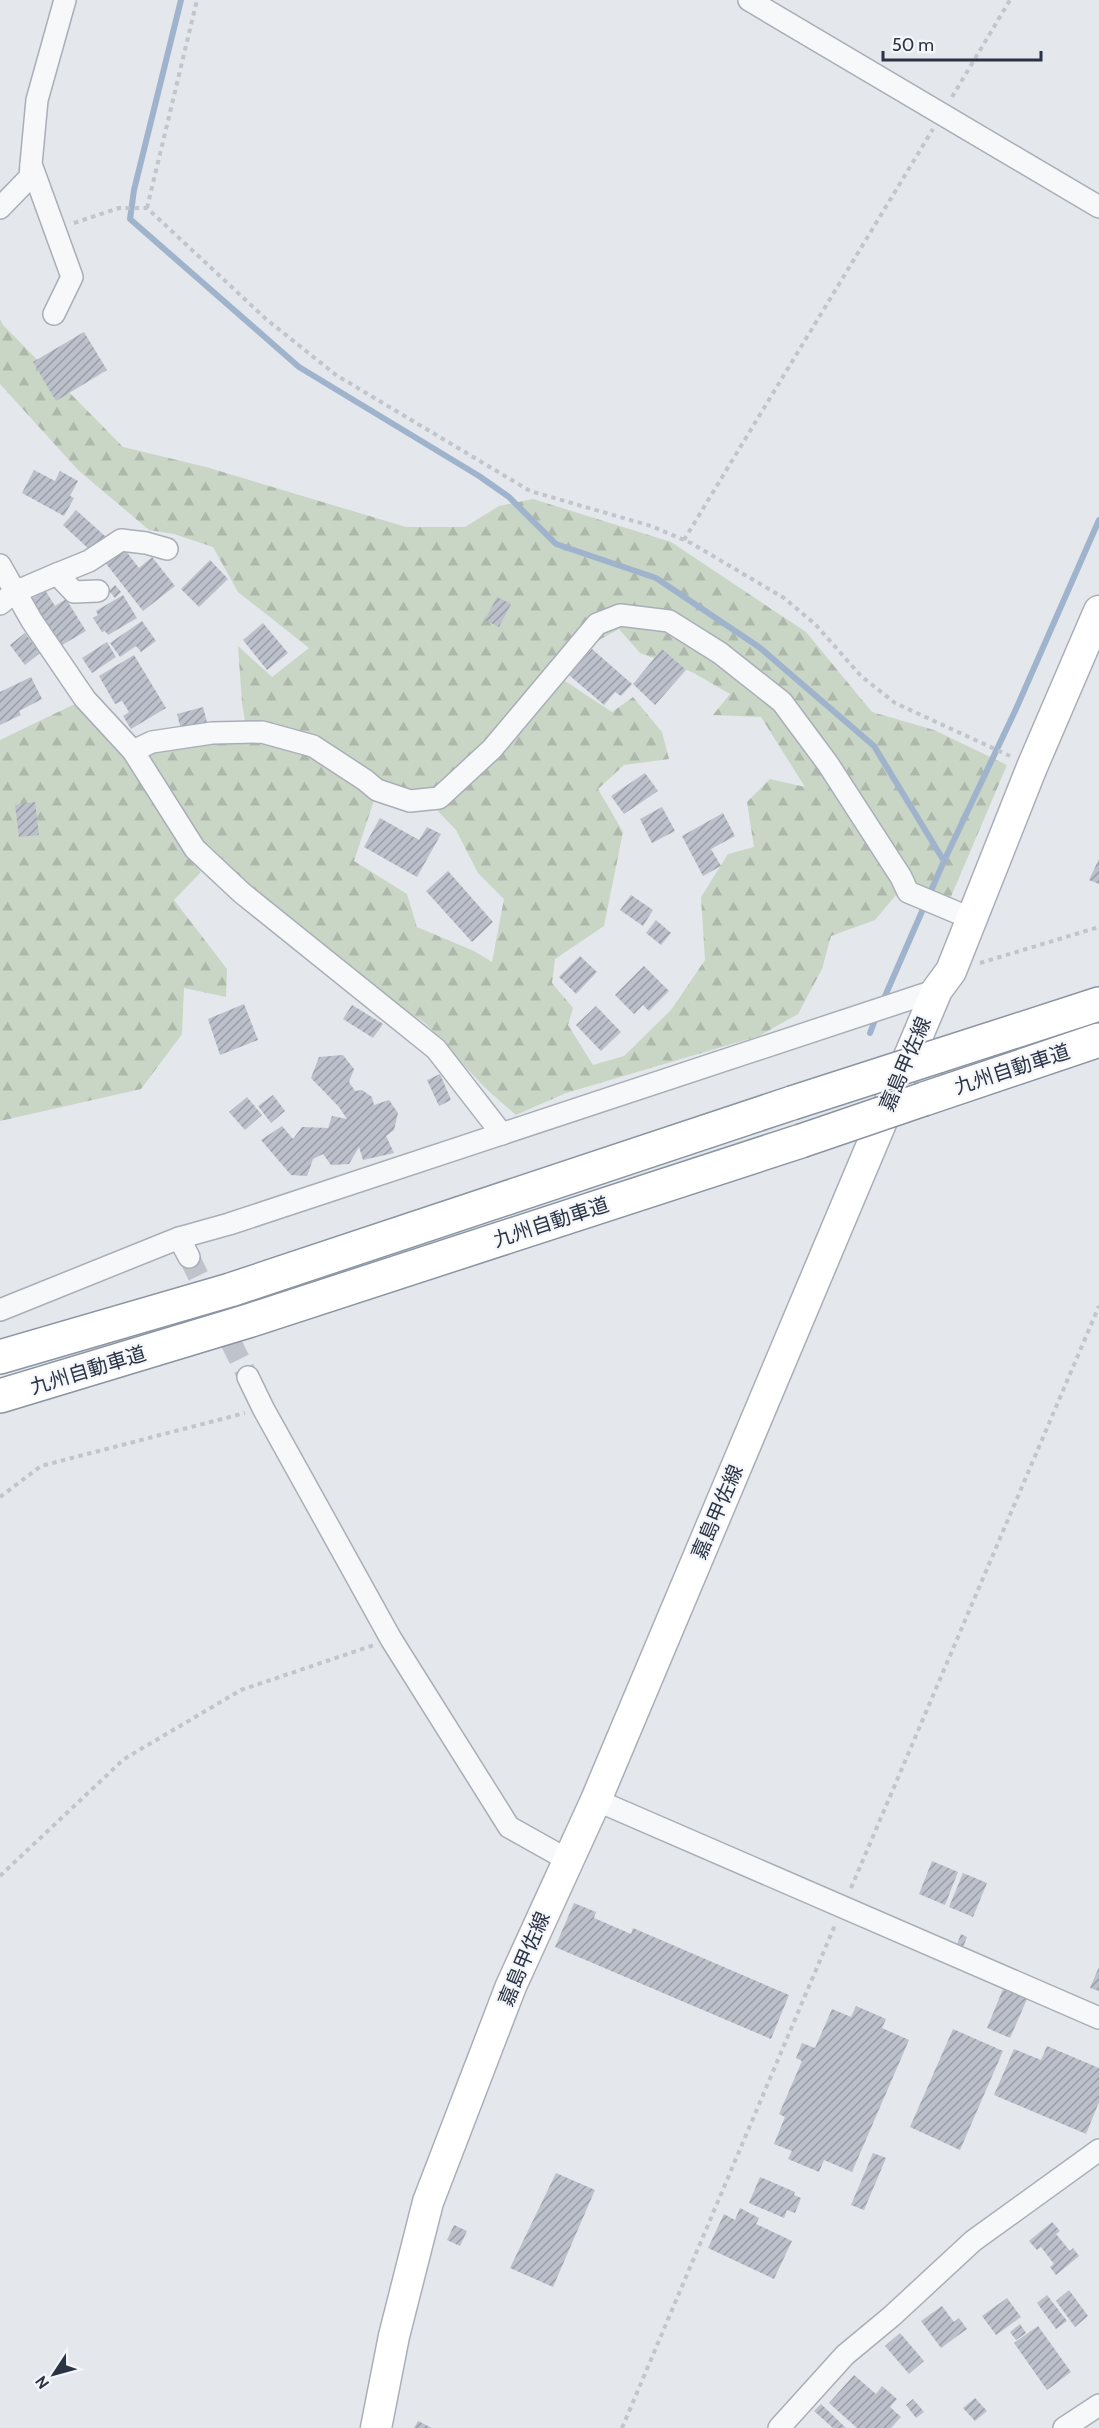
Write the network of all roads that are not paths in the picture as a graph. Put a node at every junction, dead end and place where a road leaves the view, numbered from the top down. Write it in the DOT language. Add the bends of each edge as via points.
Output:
graph roads {
  1 [pos="66,0"];
  2 [pos="749,0"];
  3 [pos="31,164"];
  4 [pos="1099,207"];
  5 [pos="0,208"];
  6 [pos="54,314"];
  7 [pos="167,549"];
  8 [pos="0,565"];
  9 [pos="57,574"];
  10 [pos="98,591"];
  11 [pos="8,598"];
  12 [pos="1099,611"];
  13 [pos="133,751"];
  14 [pos="961,915"];
  15 [pos="944,981"];
  16 [pos="1099,1004"];
  17 [pos="1099,1040"];
  18 [pos="502,1134"];
  19 [pos="178,1238"];
  20 [pos="189,1257"];
  21 [pos="0,1310"];
  22 [pos="0,1357"];
  23 [pos="248,1377"];
  24 [pos="0,1396"];
  25 [pos="596,1800"];
  26 [pos="568,1860"];
  27 [pos="1099,2018"];
  28 [pos="1099,2150"];
  29 [pos="1099,2404"];
  30 [pos="376,2428"];
  31 [pos="779,2428"];
  32 [pos="1064,2428"];
  1 -- 3 [label="street" via="37,100"];
  2 -- 4 [label="street"];
  3 -- 5 [label="street" via="30,177"];
  3 -- 6 [label="street" via="72,277"];
  7 -- 9 [label="street" via="122,540 89,561"];
  8 -- 11 [label="street"];
  9 -- 10 [label="street" via="74,592"];
  9 -- 11 [label="street"];
  11 -- 13 [label="street" via="32,621 85,699"];
  12 -- 14 [label="main road, 嘉島甲佐線" via="1032,767"];
  13 -- 14 [label="street" via="152,742 212,733 262,732 314,746 377,790 410,801 439,798 492,749 597,624 620,615 669,621 720,653 782,702 828,764 908,892"];
  13 -- 18 [label="street" via="195,849 242,893 436,1049"];
  14 -- 15 [label="main road, 嘉島甲佐線"];
  15 -- 18 [label="street" via="860,1015"];
  15 -- 25 [label="main road, 嘉島甲佐線"];
  16 -- 22 [label="highway, 九州自動車道, bridge" via="230,1290"];
  17 -- 24 [label="highway, 九州自動車道, bridge" via="248,1321"];
  18 -- 19 [label="street"];
  19 -- 20 [label="street"];
  19 -- 21 [label="street"];
  23 -- 26 [label="street" via="391,1640 509,1827"];
  25 -- 26 [label="main road, 嘉島甲佐線"];
  25 -- 27 [label="street"];
  26 -- 30 [label="main road, 嘉島甲佐線" via="512,1986 428,2202 394,2336"];
  28 -- 31 [label="street" via="974,2241 845,2355"];
  29 -- 32 [label="street"];
}
